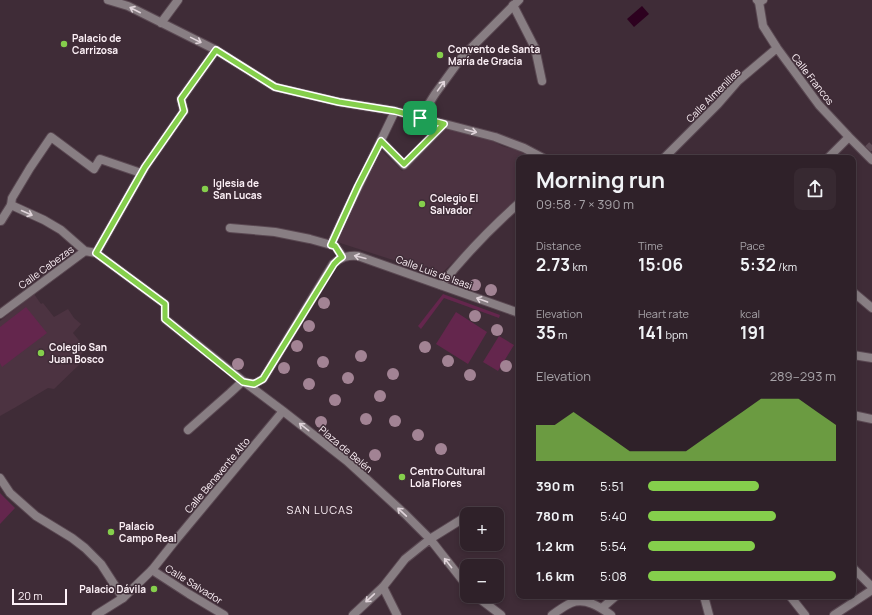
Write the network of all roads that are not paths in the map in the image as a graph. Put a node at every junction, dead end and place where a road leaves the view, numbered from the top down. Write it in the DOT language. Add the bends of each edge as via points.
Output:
graph roads {
  1 [pos="108,0"];
  2 [pos="178,0"];
  3 [pos="760,1"];
  4 [pos="516,3"];
  5 [pos="161,23"];
  6 [pos="778,48"];
  7 [pos="216,50"];
  8 [pos="542,81"];
  9 [pos="395,111"];
  10 [pos="420,118"];
  11 [pos="444,124"];
  12 [pos="848,137"];
  13 [pos="381,141"];
  14 [pos="537,155"];
  15 [pos="667,155"];
  16 [pos="831,155"];
  17 [pos="872,160"];
  18 [pos="141,173"];
  19 [pos="10,205"];
  20 [pos="516,206"];
  21 [pos="0,221"];
  22 [pos="230,228"];
  23 [pos="331,245"];
  24 [pos="85,251"];
  25 [pos="96,253"];
  26 [pos="342,257"];
  27 [pos="441,285"];
  28 [pos="856,295"];
  29 [pos="872,308"];
  30 [pos="516,312"];
  31 [pos="0,314"];
  32 [pos="856,355"];
  33 [pos="872,358"];
  34 [pos="243,382"];
  35 [pos="283,411"];
  36 [pos="856,416"];
  37 [pos="872,419"];
  38 [pos="188,430"];
  39 [pos="0,478"];
  40 [pos="460,520"];
  41 [pos="430,539"];
  42 [pos="152,570"];
  43 [pos="856,571"];
  44 [pos="460,577"];
  45 [pos="383,587"];
  46 [pos="872,588"];
  47 [pos="123,598"];
  48 [pos="612,599"];
  49 [pos="705,599"];
  50 [pos="792,599"];
  51 [pos="485,603"];
  52 [pos="602,608"];
  53 [pos="96,615"];
  54 [pos="224,615"];
  55 [pos="353,615"];
  56 [pos="398,615"];
  57 [pos="501,615"];
  58 [pos="552,615"];
  59 [pos="611,615"];
  60 [pos="709,615"];
  61 [pos="805,615"];
  62 [pos="834,615"];
  5 -- 1 [label="street, one-way" via="128,6"];
  2 -- 5 [label="street"];
  3 -- 6 [label="street, Calle Francos" via="763,26"];
  4 -- 8 [label="street" via="535,48"];
  10 -- 4 [label="street, one-way" via="462,56"];
  5 -- 7 [label="street, one-way"];
  6 -- 12 [label="street, Calle Francos" via="819,105"];
  6 -- 15 [label="street, Calle Almenillas" via="738,82"];
  7 -- 9 [label="street" via="275,87 339,102"];
  7 -- 18 [label="street" via="181,99 184,111"];
  9 -- 10 [label="street"];
  9 -- 13 [label="street"];
  10 -- 11 [label="street"];
  11 -- 13 [label="street" via="404,164"];
  11 -- 14 [label="street, one-way" via="502,139"];
  12 -- 16 [label="street"];
  12 -- 17 [label="street, Calle Francos" via="866,150"];
  13 -- 23 [label="street"];
  18 -- 19 [label="street" via="100,159 94,169 51,138 30,168"];
  18 -- 25 [label="street"];
  19 -- 21 [label="street"];
  19 -- 24 [label="street, one-way" via="44,220"];
  20 -- 27 [label="street"];
  22 -- 23 [label="street" via="275,232"];
  23 -- 26 [label="street" via="335,246"];
  24 -- 25 [label="street"];
  24 -- 31 [label="street, Calle Cabezas"];
  25 -- 34 [label="street, Plaza de Belén" via="165,304 165,319"];
  27 -- 26 [label="street, Calle Luis de Isasi, one-way" via="358,256"];
  26 -- 34 [label="street" via="334,264 263,379 254,384"];
  30 -- 27 [label="street, Calle Luis de Isasi, one-way"];
  28 -- 29 [label="street"];
  32 -- 33 [label="street"];
  34 -- 35 [label="street, Plaza de Belén"];
  34 -- 38 [label="street"];
  41 -- 35 [label="street, Plaza de Belén, one-way" via="347,462"];
  35 -- 42 [label="street, Calle Benavente Alto"];
  36 -- 37 [label="street"];
  39 -- 47 [label="street" via="10,493 36,516 85,548 101,564"];
  40 -- 41 [label="street"];
  44 -- 41 [label="street, Plaza de Belén, one-way"];
  41 -- 45 [label="street" via="405,559"];
  42 -- 47 [label="street, Calle Benavente Alto"];
  42 -- 54 [label="street, Calle Salvador"];
  43 -- 46 [label="street"];
  45 -- 55 [label="street, one-way"];
  45 -- 56 [label="street"];
  46 -- 62 [label="street"];
  47 -- 53 [label="street, Calle Benavente Alto"];
  48 -- 52 [label="street"];
  49 -- 60 [label="street"];
  50 -- 61 [label="street"];
  51 -- 57 [label="street"];
  52 -- 58 [label="street" via="585,601 572,603"];
  52 -- 59 [label="street"];
}
